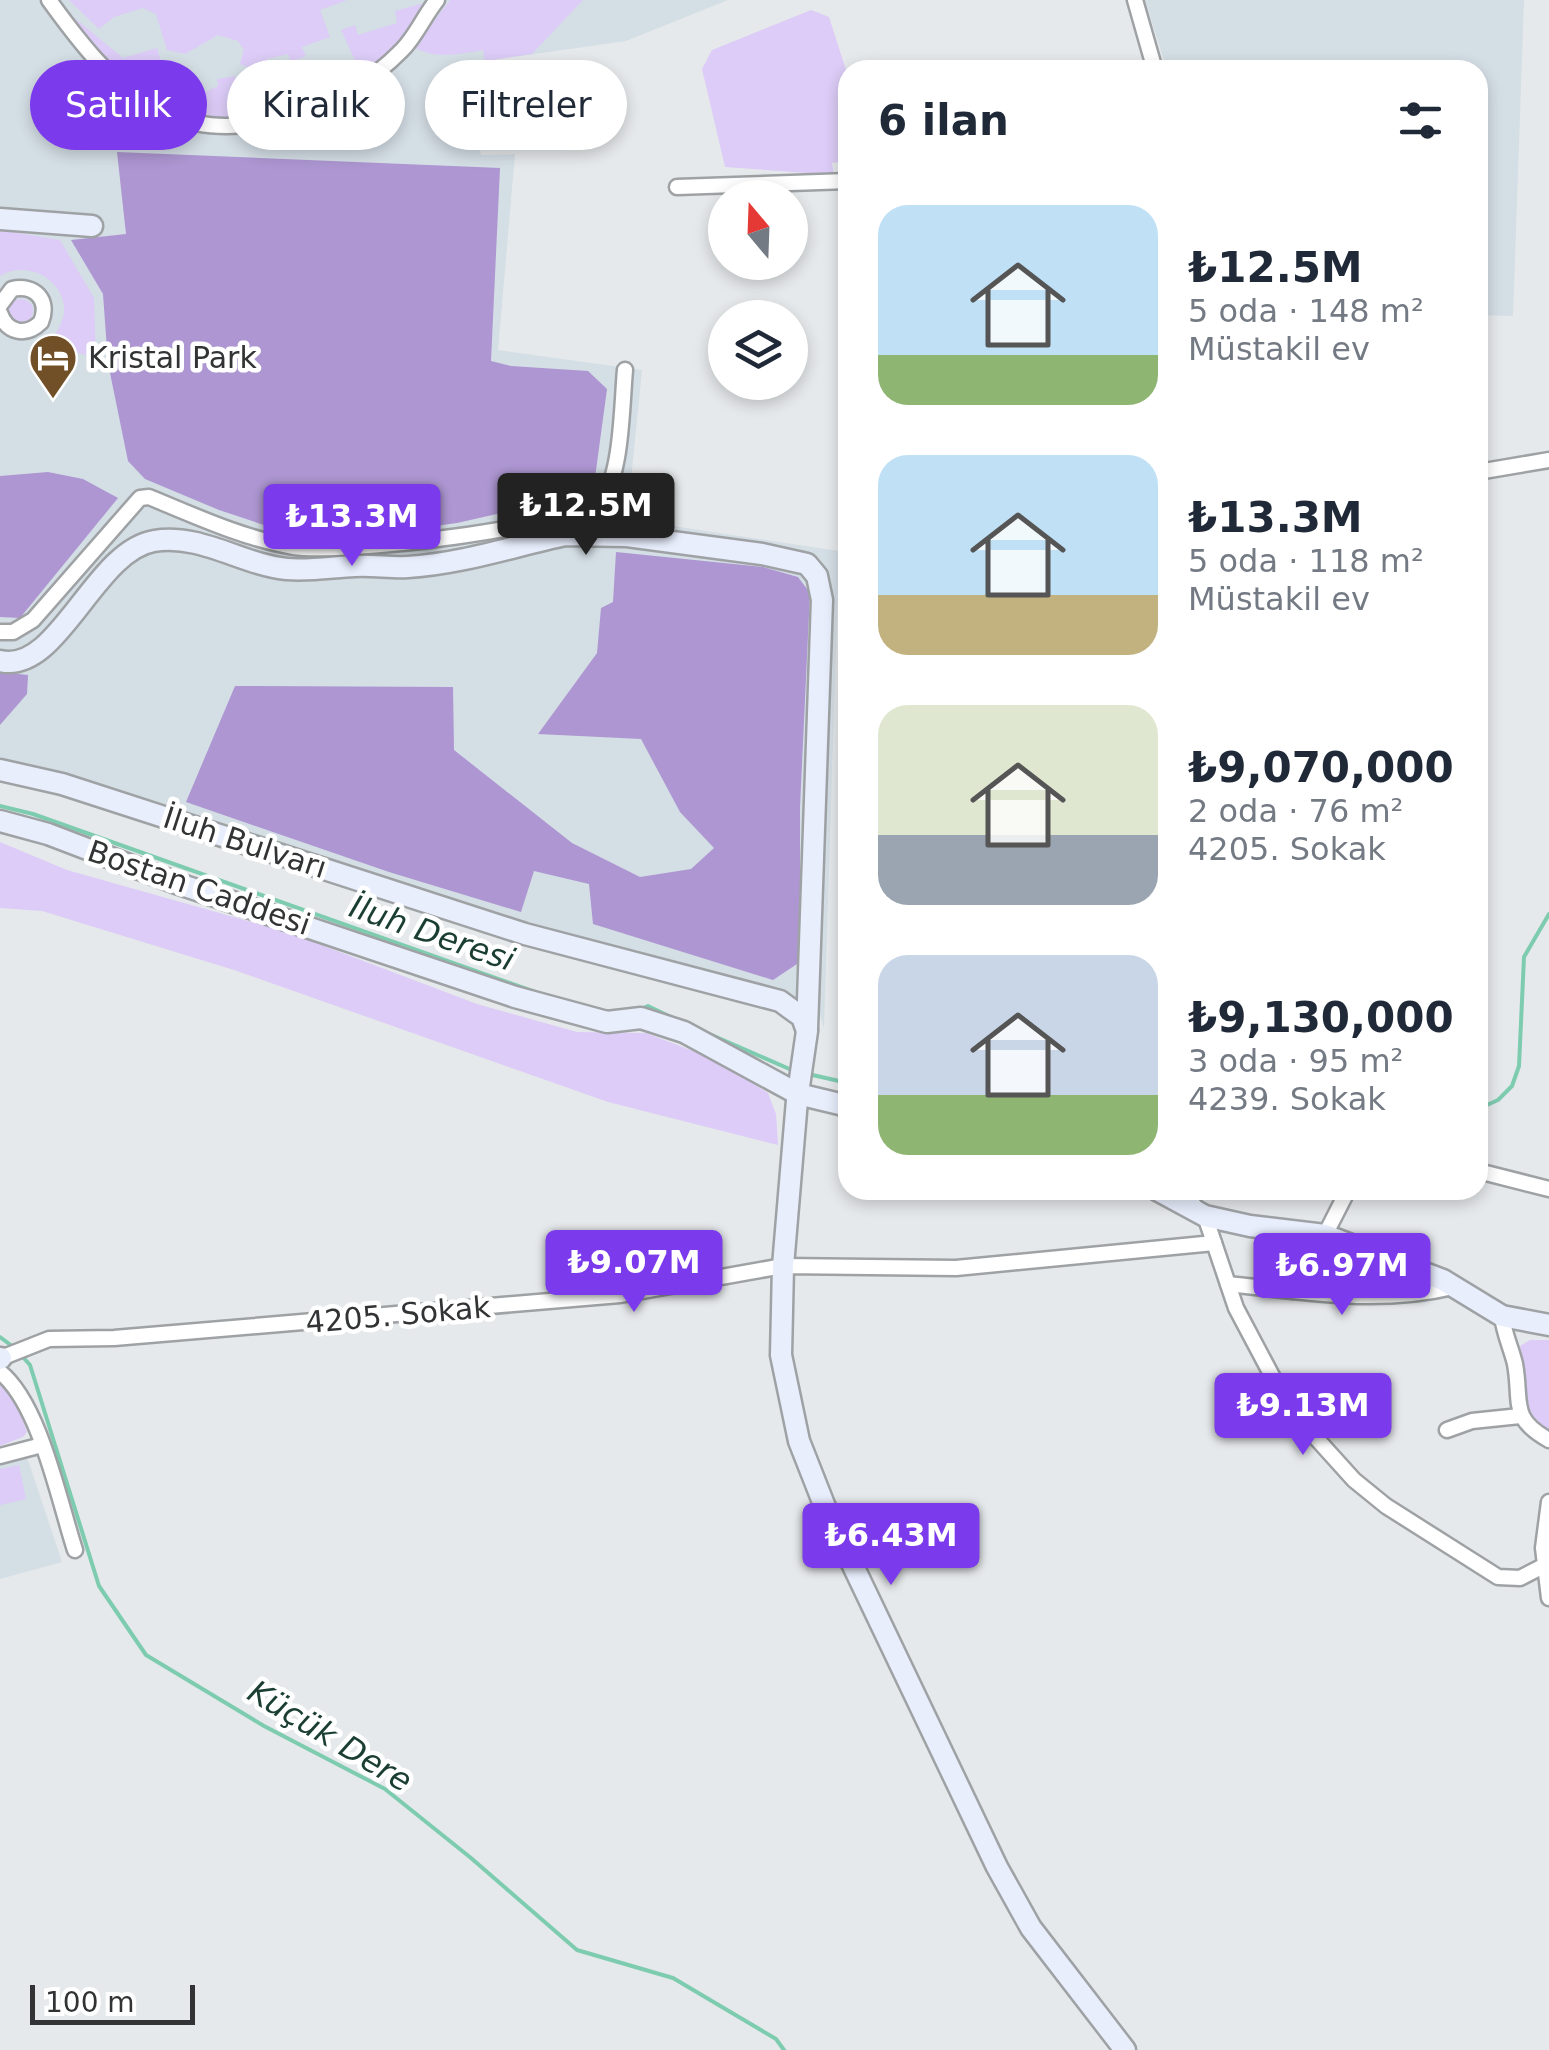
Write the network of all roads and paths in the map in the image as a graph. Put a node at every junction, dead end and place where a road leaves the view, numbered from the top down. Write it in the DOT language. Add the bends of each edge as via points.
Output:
graph roads {
  1 [pos="50,0"];
  2 [pos="437,0"];
  3 [pos="1135,0"];
  4 [pos="1153,60"];
  5 [pos="838,181"];
  6 [pos="678,187"];
  7 [pos="0,219"];
  8 [pos="92,226"];
  9 [pos="0,305"];
  10 [pos="0,313"];
  11 [pos="7,328"];
  12 [pos="625,370"];
  13 [pos="1549,460"];
  14 [pos="1488,470"];
  15 [pos="0,632"];
  16 [pos="0,661"];
  17 [pos="0,770"];
  18 [pos="0,821"];
  19 [pos="806,1038"];
  20 [pos="798,1090"];
  21 [pos="838,1103"];
  22 [pos="1488,1174"];
  23 [pos="1549,1189"];
  24 [pos="1175,1200"];
  25 [pos="1188,1200"];
  26 [pos="1343,1200"];
  27 [pos="1205,1216"];
  28 [pos="1296,1232"];
  29 [pos="1325,1235"];
  30 [pos="1214,1243"];
  31 [pos="783,1266"];
  32 [pos="1228,1284"];
  33 [pos="1453,1287"];
  34 [pos="1293,1291"];
  35 [pos="1502,1316"];
  36 [pos="1549,1325"];
  37 [pos="0,1358"];
  38 [pos="0,1372"];
  39 [pos="1520,1416"];
  40 [pos="1447,1430"];
  41 [pos="1549,1440"];
  42 [pos="42,1445"];
  43 [pos="0,1456"];
  44 [pos="1549,1502"];
  45 [pos="75,1550"];
  46 [pos="1547,1564"];
  47 [pos="1549,1598"];
  48 [pos="1124,2050"];
  1 -- 2 [label="street" via="120,85 176,118 238,127 308,110 354,89 405,47"];
  3 -- 4 [label="street"];
  5 -- 6 [label="street"];
  7 -- 8 [label="street"];
  9 -- 11 [label="street" via="19,287 42,300 41,322 28,331"];
  10 -- 11 [label="street"];
  12 -- 15 [label="street" via="614,470 596,502 438,541 306,548 140,498 34,620"];
  13 -- 14 [label="street"];
  16 -- 19 [label="street" via="35,656 111,568 138,546 158,540 294,570 410,567 585,533 807,564 822,600"];
  17 -- 19 [label="street, İluh Bulvarı" via="62,784 525,934 780,1001 802,1017"];
  18 -- 20 [label="street, Bostan Caddesi" via="515,997 607,1022 641,1018 684,1032"];
  19 -- 20 [label="street"];
  20 -- 21 [label="street, Bostan Caddesi"];
  20 -- 31 [label="street"];
  22 -- 23 [label="street"];
  24 -- 27 [label="street"];
  25 -- 27 [label="street"];
  26 -- 29 [label="street"];
  27 -- 28 [label="street"];
  27 -- 30 [label="street"];
  28 -- 29 [label="street"];
  28 -- 34 [label="street"];
  29 -- 33 [label="street"];
  30 -- 31 [label="street, 4205. Sokak" via="956,1268"];
  30 -- 32 [label="street"];
  31 -- 37 [label="street, 4205. Sokak" via="590,1298 48,1339"];
  31 -- 48 [label="street" via="785,1382 826,1508 1031,1928"];
  32 -- 34 [label="street"];
  32 -- 46 [label="street" via="1289,1408 1354,1480 1498,1577 1520,1578"];
  33 -- 34 [label="street" via="1401,1296"];
  33 -- 35 [label="street"];
  35 -- 36 [label="street"];
  35 -- 39 [label="street"];
  38 -- 42 [label="street" via="15,1384"];
  39 -- 40 [label="street"];
  39 -- 41 [label="street"];
  42 -- 43 [label="street"];
  42 -- 45 [label="street"];
  44 -- 46 [label="street"];
  46 -- 47 [label="street"];
}
